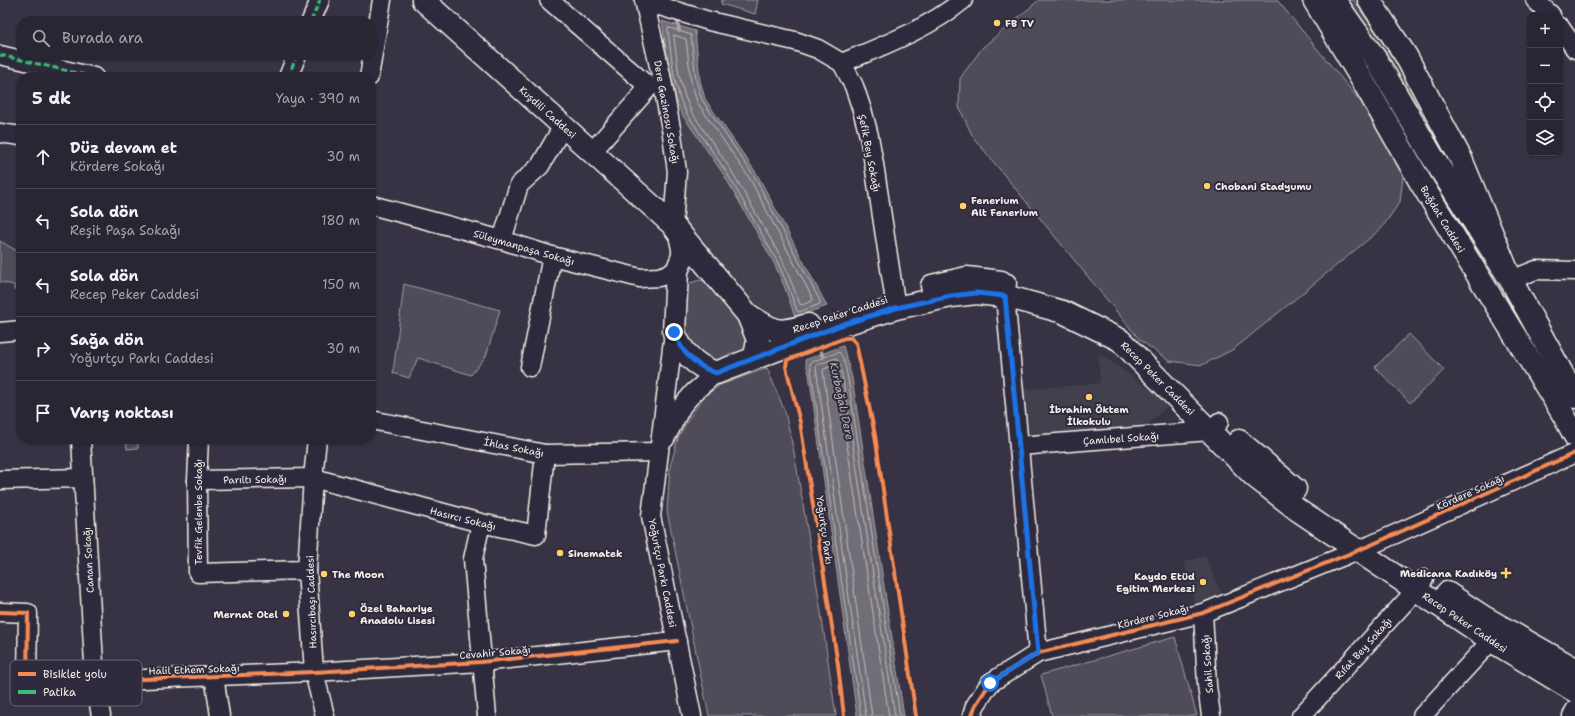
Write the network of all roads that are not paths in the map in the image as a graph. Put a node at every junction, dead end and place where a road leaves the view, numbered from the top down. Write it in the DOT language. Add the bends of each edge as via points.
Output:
graph roads {
  1 [pos="320,0"];
  2 [pos="375,0"];
  3 [pos="382,0"];
  4 [pos="423,0"];
  5 [pos="549,0"];
  6 [pos="963,0"];
  7 [pos="1314,0"];
  8 [pos="1334,0"];
  9 [pos="1369,0"];
  10 [pos="1535,0"];
  11 [pos="649,3"];
  12 [pos="1548,12"];
  13 [pos="313,16"];
  14 [pos="373,16"];
  15 [pos="1563,31"];
  16 [pos="376,36"];
  17 [pos="1575,49"];
  18 [pos="0,55"];
  19 [pos="16,59"];
  20 [pos="21,60"];
  21 [pos="295,60"];
  22 [pos="365,60"];
  23 [pos="372,60"];
  24 [pos="842,63"];
  25 [pos="73,72"];
  26 [pos="290,72"];
  27 [pos="363,72"];
  28 [pos="370,72"];
  29 [pos="655,81"];
  30 [pos="563,126"];
  31 [pos="0,133"];
  32 [pos="16,135"];
  33 [pos="592,152"];
  34 [pos="376,206"];
  35 [pos="673,225"];
  36 [pos="502,240"];
  37 [pos="552,256"];
  38 [pos="709,266"];
  39 [pos="678,271"];
  40 [pos="1575,271"];
  41 [pos="1512,282"];
  42 [pos="1006,289"];
  43 [pos="895,302"];
  44 [pos="748,315"];
  45 [pos="16,330"];
  46 [pos="0,332"];
  47 [pos="674,332"];
  48 [pos="793,336"];
  49 [pos="755,357"];
  50 [pos="530,367"];
  51 [pos="716,373"];
  52 [pos="1575,397"];
  53 [pos="376,421"];
  54 [pos="1215,426"];
  55 [pos="1575,436"];
  56 [pos="81,444"];
  57 [pos="199,444"];
  58 [pos="316,444"];
  59 [pos="1019,446"];
  60 [pos="658,452"];
  61 [pos="1575,453"];
  62 [pos="546,454"];
  63 [pos="84,478"];
  64 [pos="313,478"];
  65 [pos="0,480"];
  66 [pos="197,480"];
  67 [pos="481,523"];
  68 [pos="1364,548"];
  69 [pos="307,570"];
  70 [pos="1420,584"];
  71 [pos="0,612"];
  72 [pos="1203,613"];
  73 [pos="1498,635"];
  74 [pos="677,642"];
  75 [pos="1038,653"];
  76 [pos="27,660"];
  77 [pos="94,660"];
  78 [pos="481,662"];
  79 [pos="1575,669"];
  80 [pos="314,672"];
  81 [pos="214,676"];
  82 [pos="142,679"];
  83 [pos="1575,691"];
  84 [pos="99,706"];
  85 [pos="1575,710"];
  86 [pos="101,716"];
  87 [pos="220,716"];
  88 [pos="325,716"];
  89 [pos="487,716"];
  90 [pos="692,716"];
  91 [pos="972,716"];
  92 [pos="1211,716"];
  93 [pos="1301,716"];
  94 [pos="1422,716"];
  95 [pos="1572,716"];
  1 -- 13 [label="street"];
  2 -- 14 [label="street"];
  3 -- 16 [label="street"];
  4 -- 30 [label="main road, Kuşdili Caddesi"];
  5 -- 29 [label="street"];
  6 -- 24 [label="street" via="946,14 916,30"];
  7 -- 55 [label="main road, Bağdat Caddesi" via="1421,183"];
  8 -- 41 [label="main road" via="1377,61 1432,156"];
  9 -- 41 [label="main road" via="1406,56 1461,159"];
  10 -- 12 [label="street"];
  11 -- 24 [label="street" via="795,41 818,49"];
  11 -- 29 [label="street, Dere Gazinosu Sokağı"];
  15 -- 17 [label="street"];
  18 -- 19 [label="street"];
  20 -- 25 [label="street"];
  21 -- 26 [label="street"];
  22 -- 27 [label="street"];
  23 -- 28 [label="street"];
  24 -- 43 [label="street, Şefik Bey Sokağı" via="854,86 869,136"];
  29 -- 33 [label="street"];
  29 -- 35 [label="street, Dere Gazinosu Sokağı" via="672,134 677,172"];
  30 -- 33 [label="main road, Kuşdili Caddesi"];
  30 -- 36 [label="street" via="540,166 519,185"];
  31 -- 32 [label="street"];
  33 -- 35 [label="main road, Kuşdili Caddesi"];
  34 -- 36 [label="street, Süleymanpaşa Sokağı"];
  35 -- 38 [label="main road, Kuşdili Caddesi"];
  35 -- 39 [label="main road, Kuşdili Caddesi" via="680,235 683,248"];
  36 -- 37 [label="street, Süleymanpaşa Sokağı"];
  37 -- 39 [label="street, Süleymanpaşa Sokağı" via="640,278 659,277"];
  37 -- 50 [label="street"];
  38 -- 39 [label="main road" via="692,264"];
  38 -- 44 [label="main road, Kuşdili Caddesi"];
  39 -- 47 [label="main road, Yoğurtçu Parkı Caddesi"];
  40 -- 41 [label="street" via="1536,270"];
  41 -- 52 [label="main road"];
  42 -- 43 [label="main road, Recep Peker Caddesi"];
  42 -- 54 [label="main road, Recep Peker Caddesi" via="1063,312 1120,340"];
  42 -- 59 [label="street"];
  43 -- 48 [label="main road, Recep Peker Caddesi"];
  44 -- 48 [label="main road, Recep Peker Caddesi" via="770,329"];
  44 -- 49 [label="main road, Kuşdili Caddesi" via="758,340"];
  45 -- 46 [label="street"];
  47 -- 51 [label="main road" via="677,341 696,363"];
  47 -- 60 [label="street, Yoğurtçu Parkı Caddesi"];
  48 -- 49 [label="main road, Recep Peker Caddesi"];
  49 -- 51 [label="main road, Recep Peker Caddesi"];
  51 -- 60 [label="street, Yoğurtçu Parkı Caddesi" via="682,406"];
  53 -- 62 [label="street, İhlas Sokağı"];
  54 -- 59 [label="street, Çamlıbel Sokağı"];
  54 -- 68 [label="main road, Recep Peker Caddesi" via="1254,476 1299,511"];
  56 -- 63 [label="street, Canan Sokağı"];
  57 -- 66 [label="street, Tevfik Gelenbe Sokağı"];
  58 -- 64 [label="street, Hasırcıbaşı Caddesi"];
  59 -- 75 [label="street"];
  60 -- 62 [label="street, İhlas Sokağı"];
  60 -- 74 [label="street, Yoğurtçu Parkı Caddesi" via="651,516"];
  61 -- 68 [label="street, Kördere Sokağı"];
  62 -- 67 [label="street, Hasırcı Sokağı" via="536,535"];
  63 -- 65 [label="street"];
  63 -- 77 [label="street, Canan Sokağı"];
  64 -- 66 [label="street, Parıltı Sokağı"];
  64 -- 67 [label="street, Hasırcı Sokağı"];
  64 -- 69 [label="street, Hasırcıbaşı Caddesi"];
  66 -- 69 [label="street, Tevfik Gelenbe Sokağı" via="198,573"];
  67 -- 78 [label="street" via="473,559"];
  68 -- 70 [label="main road, Recep Peker Caddesi"];
  68 -- 72 [label="street, Kördere Sokağı"];
  69 -- 80 [label="street, Hasırcıbaşı Caddesi"];
  70 -- 73 [label="main road, Recep Peker Caddesi"];
  70 -- 93 [label="street, Rıfat Bey Sokağı"];
  71 -- 76 [label="street, Halil Ethem Sokağı" via="28,613"];
  72 -- 75 [label="street, Kördere Sokağı"];
  72 -- 92 [label="street, Sahil Sokağı"];
  73 -- 79 [label="main road, Recep Peker Caddesi"];
  73 -- 83 [label="main road, Recep Peker Caddesi"];
  73 -- 94 [label="street"];
  74 -- 78 [label="street, Cevahir Sokağı"];
  74 -- 90 [label="street, Yoğurtçu Parkı Caddesi"];
  75 -- 91 [label="street, Kördere Sokağı" via="990,683 975,706"];
  78 -- 80 [label="street, Cevahir Sokağı"];
  78 -- 89 [label="street"];
  80 -- 81 [label="street, Halil Ethem Sokağı"];
  80 -- 88 [label="street, Hasırcıbaşı Caddesi"];
  81 -- 82 [label="street, Halil Ethem Sokağı"];
  81 -- 87 [label="street"];
  84 -- 86 [label="street, Canan Sokağı"];
  85 -- 95 [label="street"];
}
